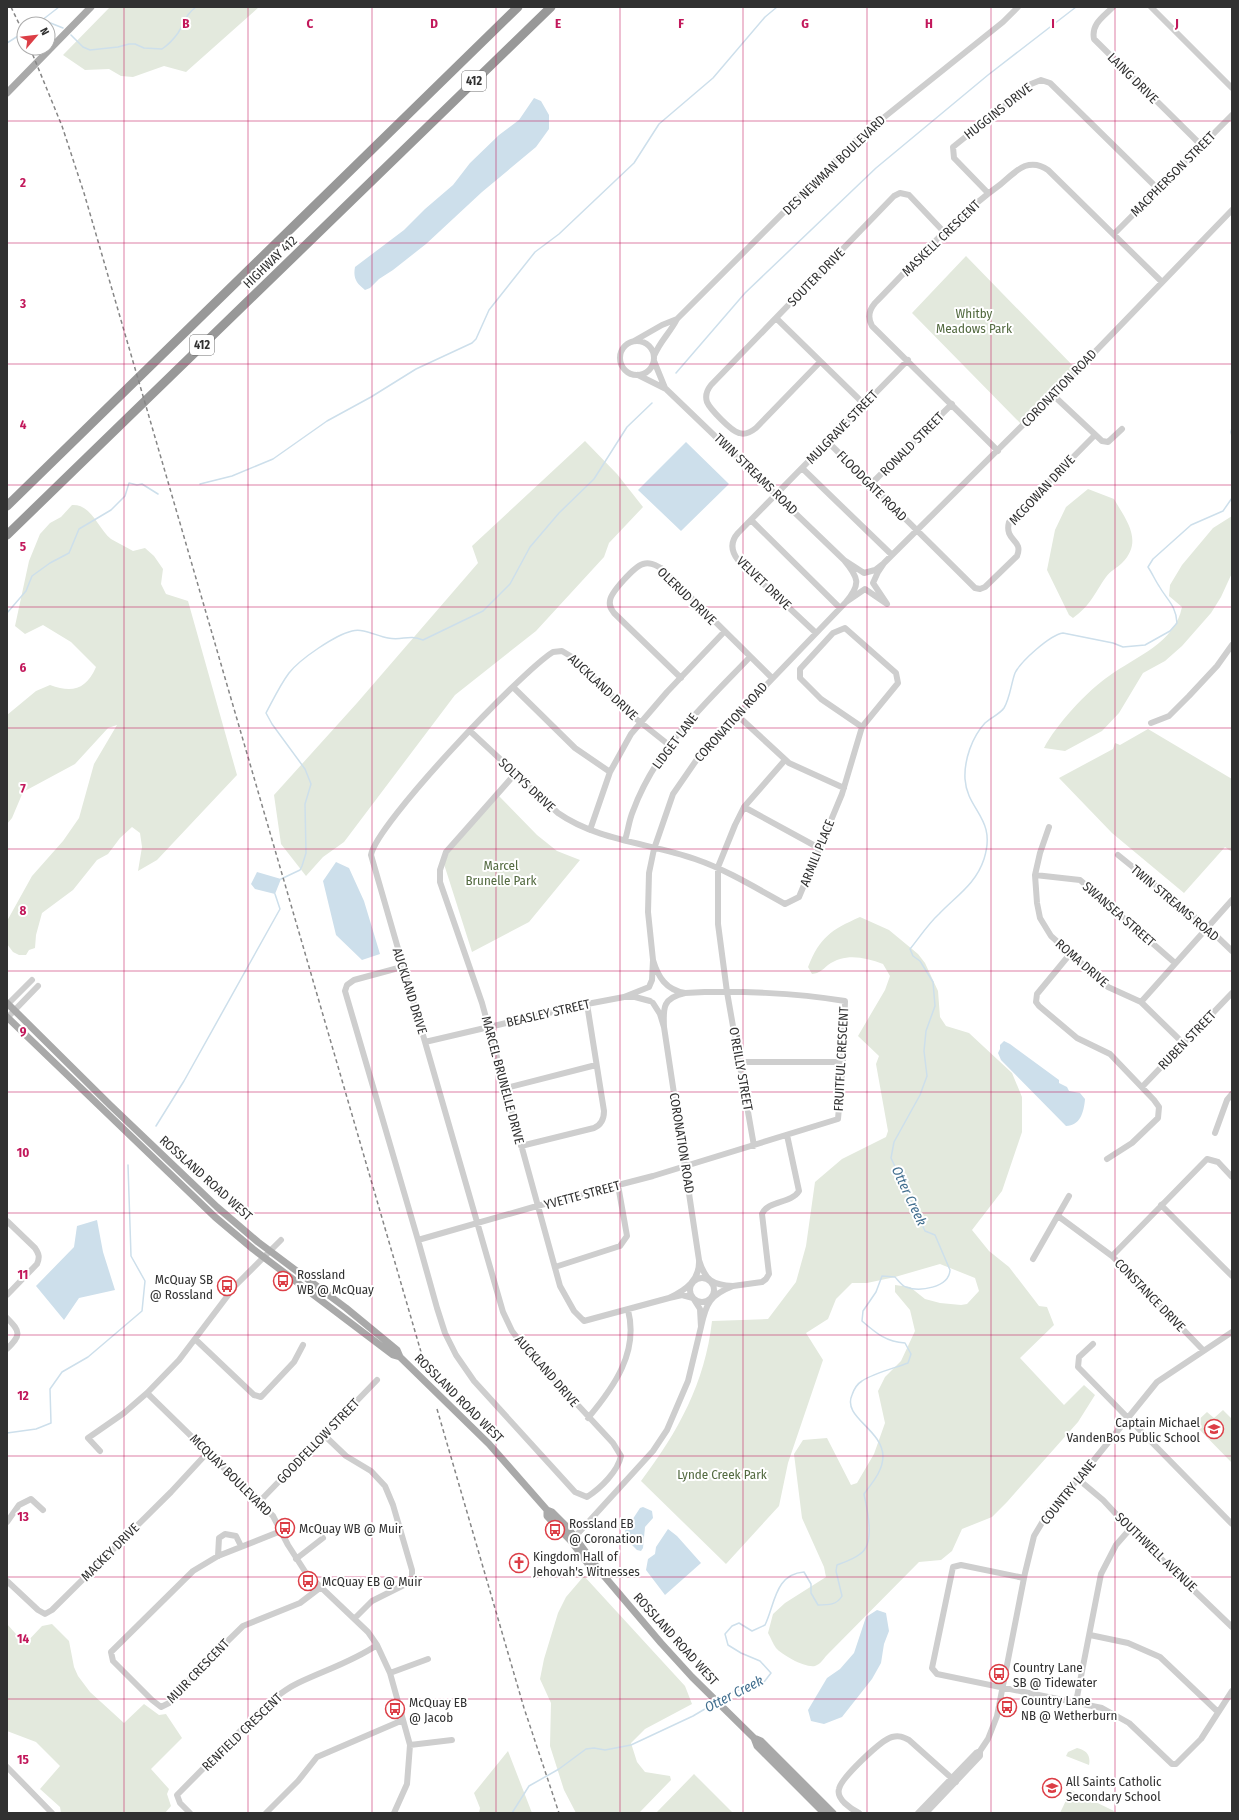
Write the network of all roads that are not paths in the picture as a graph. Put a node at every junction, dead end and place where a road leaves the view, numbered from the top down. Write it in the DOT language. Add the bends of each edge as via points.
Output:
graph roads {
  1 [pos="91,7"];
  2 [pos="518,7"];
  3 [pos="551,7"];
  4 [pos="1018,7"];
  5 [pos="1113,7"];
  6 [pos="1151,7"];
  7 [pos="1232,88"];
  8 [pos="7,93"];
  9 [pos="1232,115"];
  10 [pos="1201,145"];
  11 [pos="1158,189"];
  12 [pos="988,193"];
  13 [pos="1232,210"];
  14 [pos="944,232"];
  15 [pos="1114,234"];
  16 [pos="1162,282"];
  17 [pos="776,318"];
  18 [pos="677,319"];
  19 [pos="633,342"];
  20 [pos="654,359"];
  21 [pos="908,360"];
  22 [pos="820,362"];
  23 [pos="638,375"];
  24 [pos="666,389"];
  25 [pos="1053,395"];
  26 [pos="864,404"];
  27 [pos="952,404"];
  28 [pos="1122,429"];
  29 [pos="1094,436"];
  30 [pos="827,442"];
  31 [pos="998,451"];
  32 [pos="802,468"];
  33 [pos="871,484"];
  34 [pos="777,494"];
  35 [pos="7,506"];
  36 [pos="751,520"];
  37 [pos="918,531"];
  38 [pos="7,535"];
  39 [pos="892,555"];
  40 [pos="844,560"];
  41 [pos="884,563"];
  42 [pos="864,573"];
  43 [pos="857,582"];
  44 [pos="873,583"];
  45 [pos="865,589"];
  46 [pos="846,602"];
  47 [pos="840,608"];
  48 [pos="724,632"];
  49 [pos="816,633"];
  50 [pos="1232,645"];
  51 [pos="750,657"];
  52 [pos="681,678"];
  53 [pos="772,678"];
  54 [pos="513,687"];
  55 [pos="737,715"];
  56 [pos="641,722"];
  57 [pos="1152,724"];
  58 [pos="862,727"];
  59 [pos="470,731"];
  60 [pos="669,745"];
  61 [pos="785,760"];
  62 [pos="610,772"];
  63 [pos="515,774"];
  64 [pos="844,788"];
  65 [pos="744,807"];
  66 [pos="1049,827"];
  67 [pos="590,830"];
  68 [pos="625,840"];
  69 [pos="819,848"];
  70 [pos="654,849"];
  71 [pos="1118,855"];
  72 [pos="718,867"];
  73 [pos="1035,875"];
  74 [pos="1232,900"];
  75 [pos="1207,927"];
  76 [pos="1232,951"];
  77 [pos="1070,954"];
  78 [pos="653,960"];
  79 [pos="1175,963"];
  80 [pos="402,967"];
  81 [pos="32,980"];
  82 [pos="666,984"];
  83 [pos="38,986"];
  84 [pos="649,987"];
  85 [pos="727,992"];
  86 [pos="685,993"];
  87 [pos="1232,993"];
  88 [pos="624,998"];
  89 [pos="667,1001"];
  90 [pos="651,1002"];
  91 [pos="1141,1002"];
  92 [pos="7,1004"];
  93 [pos="587,1004"];
  94 [pos="15,1010"];
  95 [pos="7,1017"];
  96 [pos="489,1027"];
  97 [pos="664,1027"];
  98 [pos="425,1042"];
  99 [pos="1184,1044"];
  100 [pos="739,1062"];
  101 [pos="843,1062"];
  102 [pos="596,1065"];
  103 [pos="1142,1087"];
  104 [pos="506,1088"];
  105 [pos="1232,1094"];
  106 [pos="1215,1133"];
  107 [pos="787,1134"];
  108 [pos="521,1146"];
  109 [pos="754,1146"];
  110 [pos="1107,1159"];
  111 [pos="686,1166"];
  112 [pos="1232,1177"];
  113 [pos="618,1185"];
  114 [pos="1069,1196"];
  115 [pos="1161,1205"];
  116 [pos="537,1206"];
  117 [pos="1058,1216"];
  118 [pos="7,1221"];
  119 [pos="478,1223"];
  120 [pos="281,1240"];
  121 [pos="418,1240"];
  122 [pos="270,1251"];
  123 [pos="1112,1256"];
  124 [pos="264,1257"];
  125 [pos="1033,1259"];
  126 [pos="699,1260"];
  127 [pos="555,1267"];
  128 [pos="1232,1276"];
  129 [pos="710,1280"];
  130 [pos="692,1283"];
  131 [pos="735,1285"];
  132 [pos="7,1295"];
  133 [pos="669,1298"];
  134 [pos="693,1298"];
  135 [pos="711,1299"];
  136 [pos="628,1310"];
  137 [pos="7,1318"];
  138 [pos="701,1327"];
  139 [pos="1232,1332"];
  140 [pos="195,1339"];
  141 [pos="1093,1344"];
  142 [pos="303,1345"];
  143 [pos="7,1349"];
  144 [pos="1203,1350"];
  145 [pos="400,1358"];
  146 [pos="377,1380"];
  147 [pos="147,1393"];
  148 [pos="588,1418"];
  149 [pos="1128,1418"];
  150 [pos="324,1435"];
  151 [pos="100,1451"];
  152 [pos="208,1452"];
  153 [pos="1078,1480"];
  154 [pos="260,1501"];
  155 [pos="43,1510"];
  156 [pos="7,1522"];
  157 [pos="1232,1524"];
  158 [pos="1130,1529"];
  159 [pos="281,1531"];
  160 [pos="323,1538"];
  161 [pos="573,1539"];
  162 [pos="241,1546"];
  163 [pos="218,1556"];
  164 [pos="296,1559"];
  165 [pos="1024,1578"];
  166 [pos="7,1581"];
  167 [pos="321,1588"];
  168 [pos="354,1619"];
  169 [pos="1232,1627"];
  170 [pos="1090,1635"];
  171 [pos="377,1645"];
  172 [pos="428,1659"];
  173 [pos="390,1673"];
  174 [pos="1004,1688"];
  175 [pos="1232,1691"];
  176 [pos="1076,1702"];
  177 [pos="1218,1712"];
  178 [pos="403,1720"];
  179 [pos="754,1738"];
  180 [pos="452,1740"];
  181 [pos="410,1745"];
  182 [pos="7,1767"];
  183 [pos="954,1780"];
  184 [pos="52,1813"];
  185 [pos="190,1813"];
  186 [pos="266,1813"];
  187 [pos="394,1813"];
  188 [pos="824,1813"];
  189 [pos="833,1813"];
  190 [pos="859,1813"];
  191 [pos="918,1813"];
  192 [pos="926,1813"];
  1 -- 8 [label="main road"];
  2 -- 35 [label="highway, HIGHWAY 412 / 412"];
  3 -- 38 [label="highway, HIGHWAY 412 / 412"];
  4 -- 18 [label="street, DES NEWMAN BOULEVARD" via="1003,22 857,139"];
  5 -- 10 [label="street, LAING DRIVE" via="1094,26 1094,39"];
  6 -- 7 [label="street"];
  9 -- 10 [label="street, MACPHERSON STREET"];
  10 -- 11 [label="street, MACPHERSON STREET"];
  11 -- 12 [label="street, HUGGINS DRIVE" via="1050,83 1041,80 1031,84 953,147 954,158"];
  11 -- 15 [label="street, MACPHERSON STREET"];
  12 -- 14 [label="street, MASKELL CRESCENT"];
  12 -- 15 [label="street, MASKELL CRESCENT" via="1023,167 1042,166"];
  13 -- 16 [label="street, CORONATION ROAD"];
  14 -- 17 [label="street, SOUTER DRIVE" via="909,195 897,194"];
  14 -- 21 [label="street, MASKELL CRESCENT" via="869,312 872,326"];
  15 -- 16 [label="street, MASKELL CRESCENT"];
  16 -- 25 [label="street, CORONATION ROAD"];
  17 -- 22 [label="street"];
  17 -- 22 [label="street" via="708,389 707,402 719,416 738,433 752,432"];
  18 -- 19 [label="street, DES NEWMAN BOULEVARD"];
  18 -- 20 [label="street, DES NEWMAN BOULEVARD" via="672,330 659,344"];
  19 -- 20 [label="street" via="639,341 649,346"];
  19 -- 23 [label="street" via="624,348 620,358 628,372"];
  20 -- 23 [label="street" via="648,371"];
  20 -- 24 [label="street, TWIN STREAMS ROAD"];
  21 -- 26 [label="street, MULGRAVE STREET"];
  21 -- 27 [label="street, MASKELL CRESCENT"];
  22 -- 26 [label="street"];
  23 -- 24 [label="street, TWIN STREAMS ROAD"];
  24 -- 34 [label="street, TWIN STREAMS ROAD"];
  25 -- 29 [label="street"];
  25 -- 31 [label="street, CORONATION ROAD"];
  26 -- 30 [label="street, MULGRAVE STREET"];
  27 -- 31 [label="street, MASKELL CRESCENT"];
  27 -- 33 [label="street, RONALD STREET"];
  28 -- 29 [label="street" via="1108,442"];
  29 -- 37 [label="street, MCGOWAN DRIVE" via="1009,522 1009,536 1017,544 1019,551 985,587 975,588"];
  30 -- 32 [label="street, MULGRAVE STREET"];
  30 -- 33 [label="street, FLOODGATE ROAD"];
  31 -- 37 [label="street, CORONATION ROAD"];
  32 -- 34 [label="street, MULGRAVE STREET"];
  32 -- 39 [label="street"];
  33 -- 37 [label="street, FLOODGATE ROAD"];
  34 -- 36 [label="street, VELVET DRIVE"];
  34 -- 40 [label="street, TWIN STREAMS ROAD"];
  36 -- 47 [label="street"];
  36 -- 49 [label="street, VELVET DRIVE" via="733,540 734,556"];
  37 -- 39 [label="street, CORONATION ROAD"];
  39 -- 41 [label="street, CORONATION ROAD"];
  40 -- 42 [label="street, TWIN STREAMS ROAD"];
  40 -- 43 [label="street, TWIN STREAMS ROAD" via="855,574"];
  41 -- 42 [label="street, CORONATION ROAD" via="875,570"];
  41 -- 44 [label="street, CORONATION ROAD"];
  42 -- 43 [label="street"];
  42 -- 44 [label="street" via="872,576"];
  43 -- 45 [label="street" via="860,588"];
  43 -- 46 [label="street, CORONATION ROAD" via="854,593"];
  44 -- 45 [label="street" via="870,588"];
  44 -- 45 [label="street" via="888,604"];
  45 -- 46 [label="street, CORONATION ROAD"];
  46 -- 47 [label="street, CORONATION ROAD"];
  47 -- 49 [label="street, CORONATION ROAD"];
  48 -- 51 [label="street, OLERUD DRIVE"];
  48 -- 52 [label="street"];
  48 -- 52 [label="street, OLERUD DRIVE" via="661,568 650,563 636,568 612,595 611,609"];
  49 -- 53 [label="street, CORONATION ROAD"];
  50 -- 57 [label="street" via="1190,696 1169,716"];
  51 -- 53 [label="street, OLERUD DRIVE"];
  51 -- 60 [label="street, LIDGET LANE" via="688,721"];
  52 -- 56 [label="street"];
  53 -- 55 [label="street, CORONATION ROAD"];
  54 -- 56 [label="street, AUCKLAND DRIVE" via="553,652 562,652 572,657"];
  54 -- 59 [label="street, AUCKLAND DRIVE"];
  54 -- 62 [label="street" via="575,748"];
  55 -- 61 [label="street"];
  55 -- 70 [label="street, CORONATION ROAD" via="702,752 673,794"];
  56 -- 60 [label="street, AUCKLAND DRIVE"];
  56 -- 62 [label="street" via="631,734"];
  58 -- 58 [label="street, ARMILI PLACE" via="821,699 800,678 800,669 833,633 846,628 896,673 898,683"];
  58 -- 64 [label="street, ARMILI PLACE"];
  59 -- 63 [label="street, SOLTYS DRIVE"];
  59 -- 80 [label="street, AUCKLAND DRIVE" via="415,792 379,836 372,849 372,862"];
  60 -- 68 [label="street, LIDGET LANE" via="638,798"];
  61 -- 64 [label="street"];
  61 -- 65 [label="street"];
  62 -- 67 [label="street"];
  63 -- 67 [label="street, SOLTYS DRIVE" via="558,813 572,823"];
  63 -- 96 [label="street, MARCEL BRUNELLE DRIVE" via="450,846 443,857 440,870 440,882"];
  64 -- 69 [label="street, ARMILI PLACE"];
  65 -- 69 [label="street"];
  65 -- 72 [label="street"];
  66 -- 73 [label="street, ROMA DRIVE"];
  67 -- 68 [label="street, SOLTYS DRIVE"];
  68 -- 70 [label="street, ARMILI PLACE"];
  69 -- 72 [label="street, ARMILI PLACE" via="799,897 785,904"];
  70 -- 72 [label="street, ARMILI PLACE" via="694,858"];
  70 -- 78 [label="street, CORONATION ROAD" via="648,912"];
  71 -- 75 [label="street, TWIN STREAMS ROAD"];
  72 -- 85 [label="street, O'REILLY STREET" via="718,924"];
  73 -- 77 [label="street, ROMA DRIVE" via="1040,918 1051,936"];
  73 -- 79 [label="street, SWANSEA STREET" via="1080,880"];
  74 -- 75 [label="street"];
  75 -- 76 [label="street, TWIN STREAMS ROAD"];
  75 -- 79 [label="street"];
  77 -- 91 [label="street, ROMA DRIVE" via="1108,987"];
  77 -- 103 [label="street" via="1037,994 1036,1002 1077,1038 1110,1054"];
  78 -- 82 [label="street, CORONATION ROAD" via="657,972"];
  78 -- 84 [label="street, CORONATION ROAD"];
  79 -- 91 [label="street"];
  80 -- 98 [label="street, AUCKLAND DRIVE"];
  80 -- 121 [label="street" via="354,980 347,985 345,991"];
  81 -- 92 [label="street"];
  82 -- 84 [label="street" via="655,982"];
  82 -- 86 [label="street, FRUITFUL CRESCENT" via="674,991"];
  82 -- 89 [label="street" via="670,995"];
  83 -- 94 [label="street"];
  84 -- 88 [label="street, BEASLEY STREET"];
  84 -- 90 [label="street" via="647,994"];
  85 -- 86 [label="street, FRUITFUL CRESCENT"];
  85 -- 100 [label="street, O'REILLY STREET"];
  85 -- 101 [label="street, FRUITFUL CRESCENT" via="845,1001"];
  86 -- 89 [label="street, FRUITFUL CRESCENT"];
  87 -- 99 [label="street, RUBEN STREET"];
  88 -- 90 [label="street, BEASLEY STREET" via="635,996"];
  88 -- 93 [label="street, BEASLEY STREET"];
  89 -- 90 [label="street" via="660,1005"];
  89 -- 97 [label="street, CORONATION ROAD" via="663,1013"];
  90 -- 97 [label="street, CORONATION ROAD" via="660,1014"];
  91 -- 99 [label="street, ROMA DRIVE"];
  92 -- 94 [label="main road, ROSSLAND ROAD WEST"];
  93 -- 96 [label="street, BEASLEY STREET"];
  93 -- 102 [label="street"];
  94 -- 95 [label="street"];
  94 -- 122 [label="main road, ROSSLAND ROAD WEST" via="184,1176"];
  95 -- 124 [label="main road, ROSSLAND ROAD WEST" via="187,1192"];
  96 -- 98 [label="street, BEASLEY STREET"];
  96 -- 104 [label="street, MARCEL BRUNELLE DRIVE"];
  97 -- 111 [label="street, CORONATION ROAD"];
  98 -- 119 [label="street, AUCKLAND DRIVE"];
  99 -- 103 [label="street, RUBEN STREET"];
  100 -- 101 [label="street"];
  100 -- 109 [label="street, O'REILLY STREET"];
  101 -- 107 [label="street, FRUITFUL CRESCENT" via="838,1119"];
  102 -- 104 [label="street"];
  102 -- 108 [label="street" via="604,1116 600,1123 594,1128"];
  103 -- 110 [label="street" via="1159,1107 1158,1118 1132,1143"];
  104 -- 108 [label="street, MARCEL BRUNELLE DRIVE"];
  105 -- 106 [label="street" via="1227,1100"];
  107 -- 109 [label="street, FRUITFUL CRESCENT"];
  107 -- 131 [label="street" via="799,1191 795,1197 768,1207 762,1214 769,1274 766,1279 762,1282"];
  108 -- 116 [label="street, MARCEL BRUNELLE DRIVE"];
  109 -- 111 [label="street, FRUITFUL CRESCENT"];
  111 -- 113 [label="street, YVETTE STREET"];
  111 -- 126 [label="street, CORONATION ROAD"];
  112 -- 115 [label="street, CONSTANCE DRIVE" via="1218,1162 1207,1159"];
  113 -- 116 [label="street, YVETTE STREET"];
  113 -- 127 [label="street" via="627,1236 624,1242 614,1248"];
  114 -- 117 [label="street"];
  115 -- 123 [label="street, CONSTANCE DRIVE"];
  115 -- 128 [label="street"];
  116 -- 119 [label="street, YVETTE STREET"];
  116 -- 127 [label="street, MARCEL BRUNELLE DRIVE"];
  117 -- 123 [label="street"];
  117 -- 125 [label="street"];
  118 -- 132 [label="street" via="35,1248 39,1258 37,1264"];
  119 -- 121 [label="street, YVETTE STREET"];
  119 -- 148 [label="street, AUCKLAND DRIVE" via="503,1312 512,1331"];
  120 -- 122 [label="street"];
  121 -- 148 [label="street, AUCKLAND DRIVE" via="445,1333 456,1355 474,1381 575,1492 587,1497 619,1465 621,1456 613,1443"];
  122 -- 124 [label="street"];
  122 -- 145 [label="main road, ROSSLAND ROAD WEST" via="397,1350"];
  123 -- 144 [label="street, CONSTANCE DRIVE"];
  124 -- 140 [label="street" via="236,1286"];
  124 -- 145 [label="main road, ROSSLAND ROAD WEST"];
  126 -- 129 [label="street, CORONATION ROAD"];
  126 -- 130 [label="street, CORONATION ROAD" via="699,1268"];
  127 -- 136 [label="street, MARCEL BRUNELLE DRIVE" via="560,1286 574,1310 584,1321"];
  129 -- 130 [label="street" via="698,1278"];
  129 -- 131 [label="street" via="720,1285"];
  129 -- 135 [label="street" via="714,1287"];
  130 -- 133 [label="street, MARCEL BRUNELLE DRIVE"];
  130 -- 134 [label="street" via="690,1291"];
  131 -- 135 [label="street" via="722,1290"];
  133 -- 134 [label="street, MARCEL BRUNELLE DRIVE" via="682,1295"];
  133 -- 136 [label="street, MARCEL BRUNELLE DRIVE"];
  134 -- 135 [label="street" via="700,1302"];
  134 -- 138 [label="street" via="700,1309"];
  135 -- 138 [label="street" via="706,1307"];
  136 -- 148 [label="street" via="628,1355 620,1375"];
  137 -- 143 [label="street" via="16,1327 18,1335"];
  138 -- 161 [label="street" via="688,1381 667,1430 653,1451"];
  139 -- 144 [label="street, COUNTRY LANE"];
  140 -- 142 [label="street" via="254,1395 261,1397 294,1362"];
  140 -- 147 [label="street"];
  141 -- 149 [label="street" via="1079,1358 1078,1367"];
  144 -- 149 [label="street, COUNTRY LANE" via="1158,1382"];
  145 -- 161 [label="main road, ROSSLAND ROAD WEST" via="489,1444 547,1510 552,1512"];
  146 -- 150 [label="street, GOODFELLOW STREET"];
  147 -- 151 [label="street" via="88,1438"];
  147 -- 152 [label="street, MCQUAY BOULEVARD"];
  149 -- 153 [label="street, COUNTRY LANE"];
  149 -- 157 [label="street"];
  150 -- 154 [label="street, GOODFELLOW STREET"];
  150 -- 168 [label="street" via="346,1456 371,1470 385,1486 412,1570 412,1581 372,1601"];
  152 -- 154 [label="street, MCQUAY BOULEVARD"];
  152 -- 166 [label="street, MACKEY DRIVE" via="52,1610 45,1614 38,1610"];
  153 -- 158 [label="street, SOUTHWELL AVENUE" via="1103,1500"];
  153 -- 165 [label="street, COUNTRY LANE" via="1049,1511 1034,1536"];
  154 -- 159 [label="street, MCQUAY BOULEVARD" via="273,1516"];
  155 -- 156 [label="street" via="30,1499 19,1505"];
  158 -- 169 [label="street, SOUTHWELL AVENUE"];
  158 -- 170 [label="street" via="1116,1545 1101,1574"];
  159 -- 162 [label="street, MUIR CRESCENT"];
  159 -- 164 [label="street, MCQUAY BOULEVARD"];
  160 -- 164 [label="street"];
  161 -- 179 [label="main road, ROSSLAND ROAD WEST" via="661,1643"];
  162 -- 163 [label="street, MUIR CRESCENT"];
  162 -- 163 [label="street" via="236,1536 225,1534 219,1538"];
  163 -- 167 [label="street, MUIR CRESCENT" via="194,1571 111,1652 113,1661 161,1706 168,1703 243,1626 300,1603"];
  164 -- 167 [label="street, MCQUAY BOULEVARD"];
  165 -- 174 [label="street, COUNTRY LANE"];
  165 -- 174 [label="street" via="961,1565 953,1567 932,1668 937,1674"];
  167 -- 168 [label="street, MCQUAY BOULEVARD"];
  168 -- 171 [label="street, MCQUAY BOULEVARD"];
  170 -- 176 [label="street"];
  170 -- 177 [label="street" via="1128,1643 1160,1657"];
  171 -- 173 [label="street, MCQUAY BOULEVARD"];
  171 -- 185 [label="street, RENFIELD CRESCENT" via="358,1658 297,1683 267,1704 177,1795 180,1803"];
  172 -- 173 [label="street"];
  173 -- 178 [label="street, MCQUAY BOULEVARD"];
  174 -- 176 [label="street"];
  174 -- 183 [label="street, COUNTRY LANE" via="997,1716 980,1756"];
  175 -- 177 [label="street"];
  176 -- 177 [label="street" via="1102,1708 1130,1723 1172,1764 1176,1764 1201,1739"];
  178 -- 181 [label="street, MCQUAY BOULEVARD"];
  178 -- 186 [label="street" via="317,1757 298,1781"];
  179 -- 188 [label="main road, ROSSLAND ROAD WEST" via="757,1746"];
  179 -- 189 [label="main road, ROSSLAND ROAD WEST" via="761,1741"];
  180 -- 181 [label="street"];
  181 -- 187 [label="street, MCQUAY BOULEVARD" via="407,1784"];
  182 -- 184 [label="street"];
  183 -- 190 [label="street" via="909,1740 901,1736 891,1737 883,1741 848,1775 839,1788 839,1796"];
  183 -- 191 [label="street, COUNTRY LANE"];
  183 -- 192 [label="street, COUNTRY LANE"];
}
